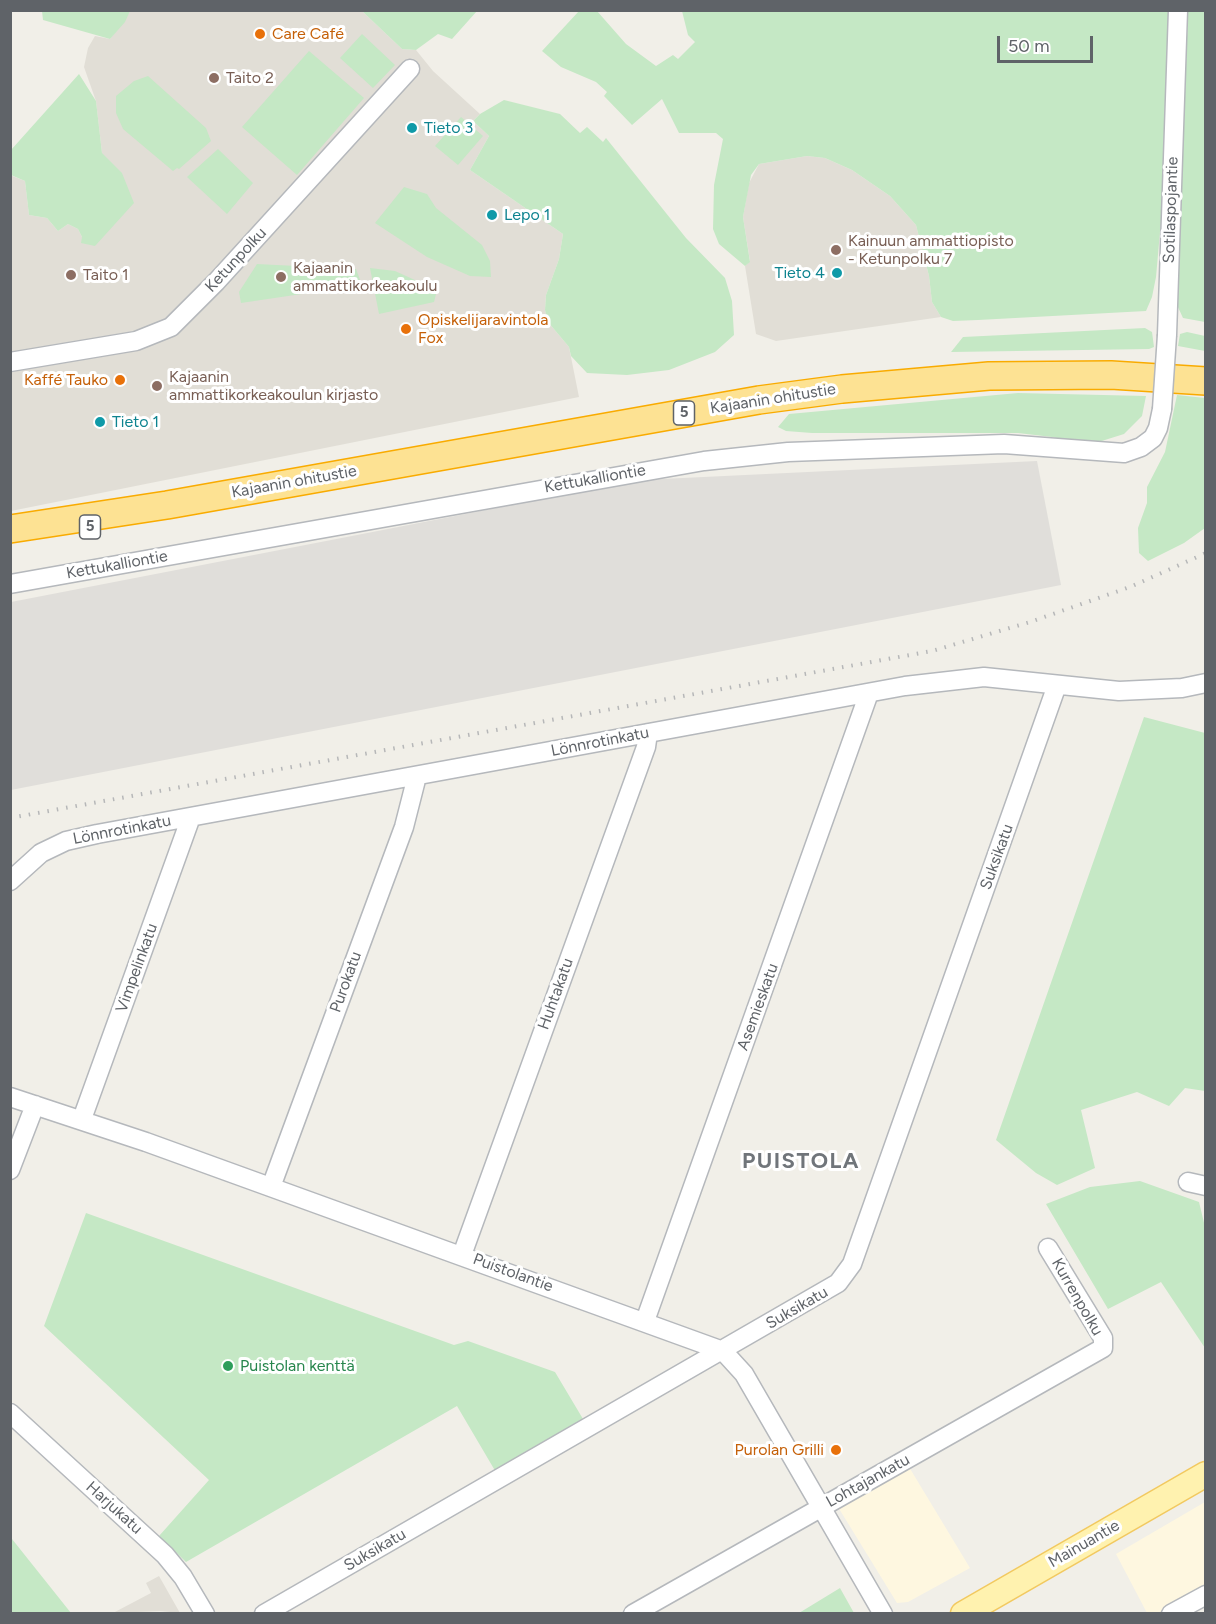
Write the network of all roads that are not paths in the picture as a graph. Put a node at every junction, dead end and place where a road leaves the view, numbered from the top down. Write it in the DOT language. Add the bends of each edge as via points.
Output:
graph roads {
  1 [pos="1178,10"];
  2 [pos="410,69"];
  3 [pos="10,362"];
  4 [pos="1206,381"];
  5 [pos="1162,410"];
  6 [pos="168,505"];
  7 [pos="10,529"];
  8 [pos="10,544"];
  9 [pos="10,584"];
  10 [pos="1206,683"];
  11 [pos="1057,685"];
  12 [pos="869,693"];
  13 [pos="648,733"];
  14 [pos="417,776"];
  15 [pos="191,817"];
  16 [pos="10,881"];
  17 [pos="10,1097"];
  18 [pos="35,1105"];
  19 [pos="82,1119"];
  20 [pos="10,1170"];
  21 [pos="271,1186"];
  22 [pos="1048,1248"];
  23 [pos="462,1255"];
  24 [pos="645,1321"];
  25 [pos="1103,1348"];
  26 [pos="723,1351"];
  27 [pos="10,1413"];
  28 [pos="1206,1474"];
  29 [pos="821,1507"];
  30 [pos="1206,1595"];
  31 [pos="205,1614"];
  32 [pos="264,1614"];
  33 [pos="633,1614"];
  34 [pos="883,1614"];
  35 [pos="963,1614"];
  36 [pos="1171,1614"];
  1 -- 5 [label="street, Sotilaspojantie, bridge"];
  2 -- 3 [label="street, Ketunpolku" via="171,327 136,341"];
  4 -- 6 [label="highway, Kajaanin ohitustie / 5" via="1111,375 988,376 842,389 759,400"];
  5 -- 9 [label="street, Kettukalliontie" via="1153,438 1124,453 1004,444 788,452 704,461"];
  6 -- 7 [label="highway, Kajaanin ohitustie / 5"];
  6 -- 8 [label="highway, Kajaanin ohitustie / 5" via="76,531"];
  10 -- 11 [label="street, Lönnrotinkatu" via="1119,691"];
  11 -- 12 [label="street, Lönnrotinkatu" via="984,676"];
  11 -- 26 [label="street, Suksikatu" via="852,1264 838,1283 819,1297"];
  12 -- 13 [label="street, Lönnrotinkatu"];
  12 -- 24 [label="street, Asemieskatu"];
  13 -- 14 [label="street, Lönnrotinkatu"];
  13 -- 23 [label="street, Huhtakatu"];
  14 -- 15 [label="street, Lönnrotinkatu"];
  14 -- 21 [label="street, Purokatu" via="404,827"];
  15 -- 16 [label="street, Lönnrotinkatu" via="66,841 42,853"];
  15 -- 19 [label="street, Vimpelinkatu"];
  17 -- 18 [label="street, Puistolantie"];
  18 -- 19 [label="street, Puistolantie"];
  18 -- 20 [label="street"];
  19 -- 21 [label="street, Puistolantie"];
  21 -- 23 [label="street, Puistolantie"];
  22 -- 25 [label="street, Kurrenpolku" via="1103,1338"];
  23 -- 24 [label="street, Puistolantie"];
  24 -- 26 [label="street, Puistolantie"];
  25 -- 29 [label="street, Lohtajankatu"];
  26 -- 29 [label="street, Puistolantie" via="744,1374"];
  26 -- 32 [label="street, Suksikatu"];
  27 -- 31 [label="street, Harjukatu" via="165,1555"];
  28 -- 35 [label="main road, Mainuantie"];
  29 -- 33 [label="street, Lohtajankatu"];
  29 -- 34 [label="street, Puistolantie"];
  30 -- 36 [label="street"];
}
